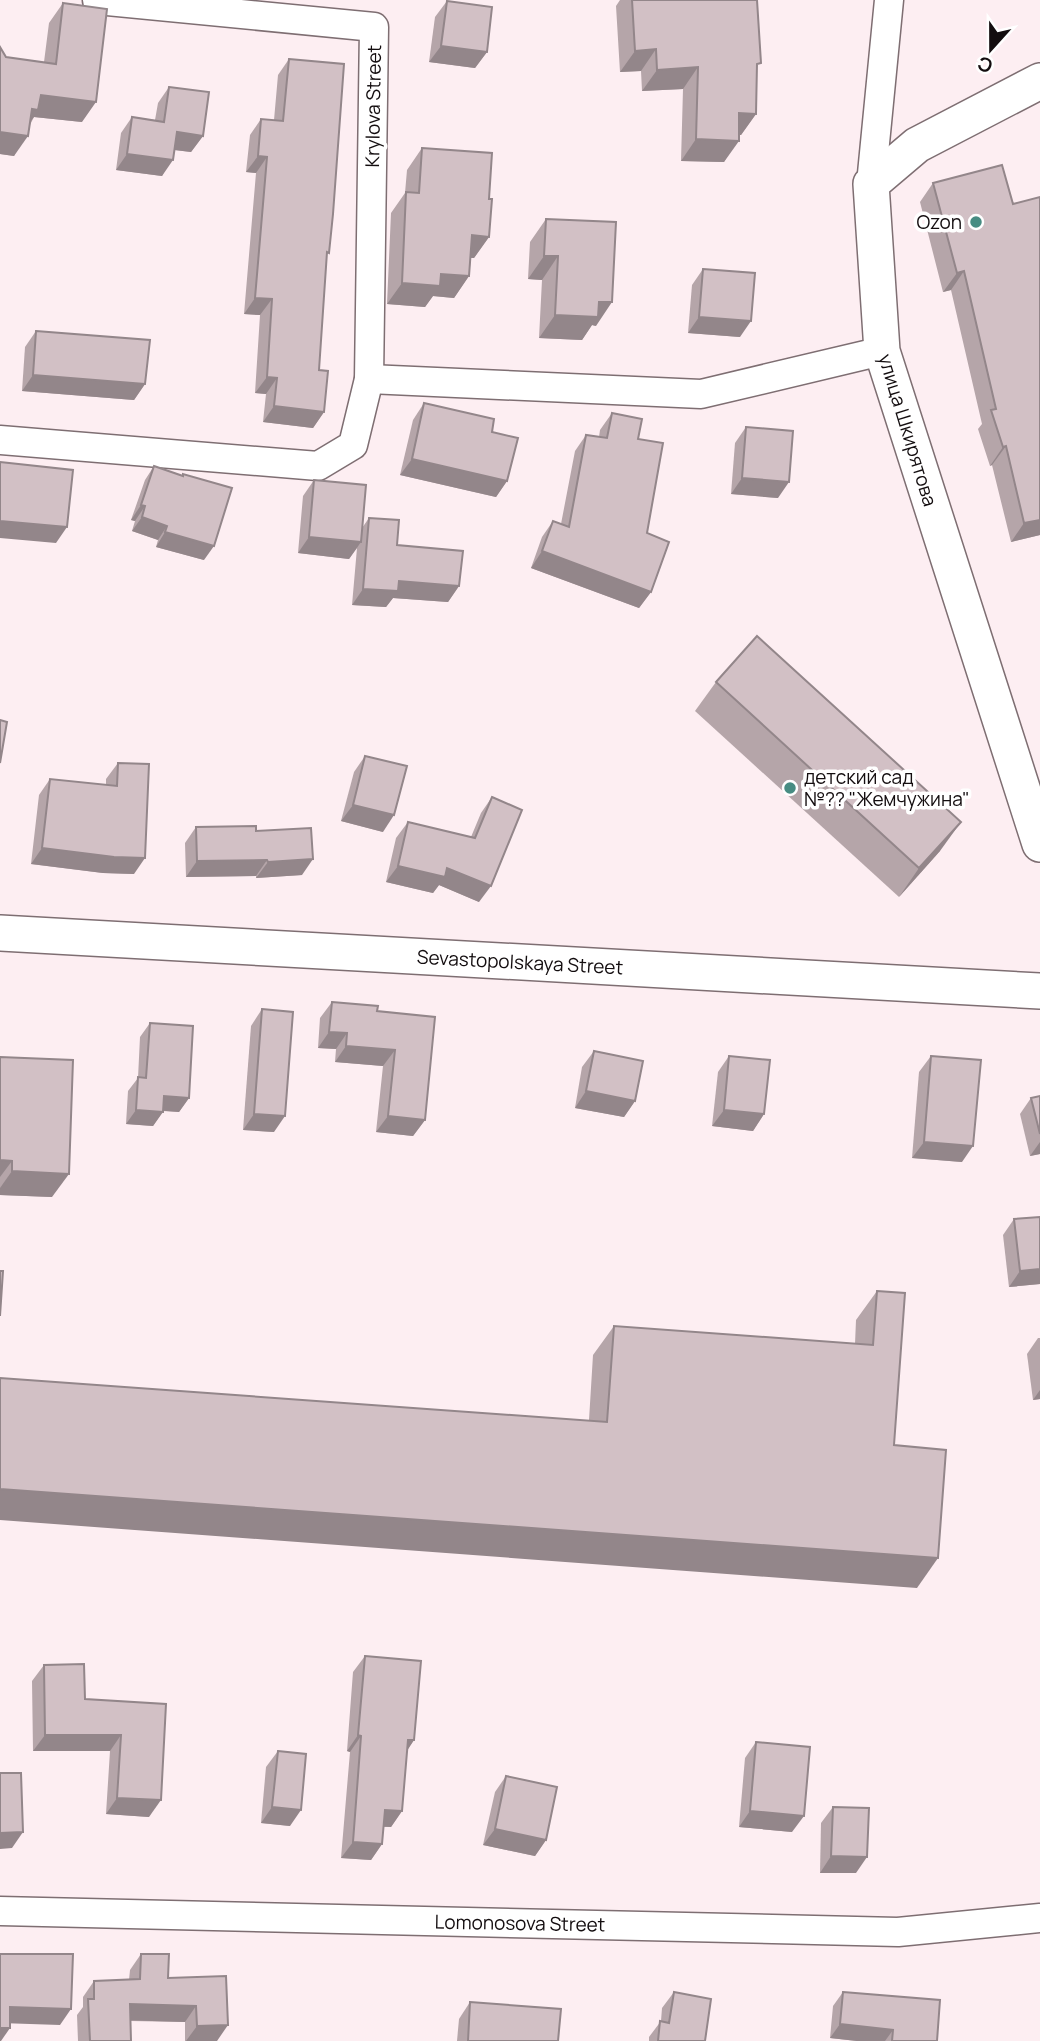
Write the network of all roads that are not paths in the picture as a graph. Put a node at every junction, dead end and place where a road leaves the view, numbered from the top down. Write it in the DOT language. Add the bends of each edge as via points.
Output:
graph roads {
  1 [pos="97,0"];
  2 [pos="889,0"];
  3 [pos="1040,81"];
  4 [pos="871,184"];
  5 [pos="882,351"];
  6 [pos="369,379"];
  7 [pos="0,440"];
  8 [pos="1040,842"];
  9 [pos="0,933"];
  10 [pos="1040,991"];
  11 [pos="0,1912"];
  12 [pos="1040,1918"];
  1 -- 6 [label="street, Krylova Street" via="374,27"];
  2 -- 4 [label="street, улица Шкирятова"];
  3 -- 4 [label="street" via="917,145"];
  4 -- 5 [label="street, улица Шкирятова"];
  5 -- 6 [label="street" via="701,394"];
  5 -- 8 [label="street, улица Шкирятова"];
  6 -- 7 [label="street, Krylova Street" via="353,445 318,466"];
  9 -- 10 [label="street, Sevastopolskaya Street"];
  11 -- 12 [label="street, Lomonosova Street" via="898,1932"];
}
